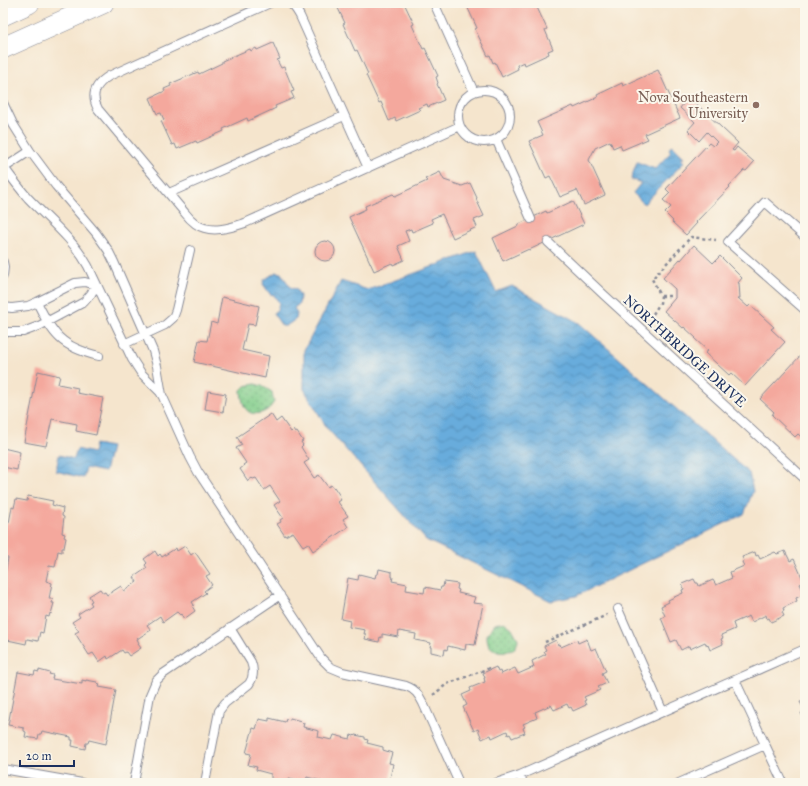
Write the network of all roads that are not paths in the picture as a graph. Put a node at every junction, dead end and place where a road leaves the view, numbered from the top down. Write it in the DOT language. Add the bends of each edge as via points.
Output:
graph roads {
  1 [pos="29,3"];
  2 [pos="103,3"];
  3 [pos="270,3"];
  4 [pos="289,3"];
  5 [pos="434,3"];
  6 [pos="3,15"];
  7 [pos="3,48"];
  8 [pos="474,92"];
  9 [pos="3,103"];
  10 [pos="344,116"];
  11 [pos="460,126"];
  12 [pos="496,139"];
  13 [pos="30,151"];
  14 [pos="4,167"];
  15 [pos="368,168"];
  16 [pos="169,193"];
  17 [pos="531,219"];
  18 [pos="805,237"];
  19 [pos="548,242"];
  20 [pos="190,250"];
  21 [pos="3,262"];
  22 [pos="3,276"];
  23 [pos="96,284"];
  24 [pos="37,302"];
  25 [pos="3,307"];
  26 [pos="805,310"];
  27 [pos="47,322"];
  28 [pos="3,332"];
  29 [pos="146,334"];
  30 [pos="124,344"];
  31 [pos="99,356"];
  32 [pos="163,397"];
  33 [pos="805,479"];
  34 [pos="280,595"];
  35 [pos="618,609"];
  36 [pos="230,628"];
  37 [pos="805,648"];
  38 [pos="735,680"];
  39 [pos="664,712"];
  40 [pos="765,745"];
  41 [pos="3,769"];
  42 [pos="522,779"];
  43 [pos="82,783"];
  44 [pos="134,783"];
  45 [pos="205,783"];
  46 [pos="459,783"];
  47 [pos="496,783"];
  48 [pos="679,783"];
  49 [pos="783,783"];
  1 -- 6 [label="street"];
  2 -- 7 [label="street"];
  3 -- 16 [label="lane" via="109,76 95,90 95,103 98,109"];
  4 -- 10 [label="lane" via="300,16"];
  5 -- 8 [label="lane"];
  8 -- 11 [label="lane" via="467,96 460,106"];
  8 -- 12 [label="lane" via="490,90 508,104 510,120 507,128"];
  9 -- 13 [label="lane"];
  10 -- 15 [label="lane"];
  10 -- 16 [label="lane"];
  11 -- 12 [label="lane" via="475,140 482,142"];
  11 -- 15 [label="lane"];
  12 -- 17 [label="lane"];
  13 -- 14 [label="lane"];
  13 -- 29 [label="lane" via="102,241"];
  14 -- 23 [label="lane" via="19,188 76,247"];
  15 -- 16 [label="lane" via="245,223 220,229 207,229 196,224"];
  18 -- 26 [label="lane" via="765,202 728,242"];
  19 -- 33 [label="lane, NORTHBRIDGE DRIVE"];
  20 -- 29 [label="lane" via="173,318"];
  21 -- 22 [label="lane"];
  23 -- 24 [label="lane" via="75,283"];
  23 -- 27 [label="lane" via="92,294 84,302"];
  23 -- 30 [label="lane"];
  24 -- 25 [label="lane" via="22,307"];
  24 -- 27 [label="lane"];
  27 -- 28 [label="lane" via="23,332"];
  27 -- 31 [label="lane" via="57,336 70,346"];
  29 -- 30 [label="lane"];
  29 -- 32 [label="lane" via="155,357"];
  30 -- 32 [label="lane" via="141,372"];
  32 -- 34 [label="lane" via="198,472"];
  34 -- 36 [label="lane"];
  34 -- 46 [label="lane" via="321,658 330,667 410,688 418,694"];
  35 -- 39 [label="lane"];
  36 -- 44 [label="lane" via="156,680 150,695"];
  36 -- 45 [label="lane" via="251,662 253,674 249,684 218,711"];
  37 -- 38 [label="lane"];
  38 -- 39 [label="lane"];
  38 -- 40 [label="lane"];
  39 -- 42 [label="lane"];
  40 -- 48 [label="lane"];
  40 -- 49 [label="lane"];
  41 -- 43 [label="lane"];
  42 -- 47 [label="lane"];
}
